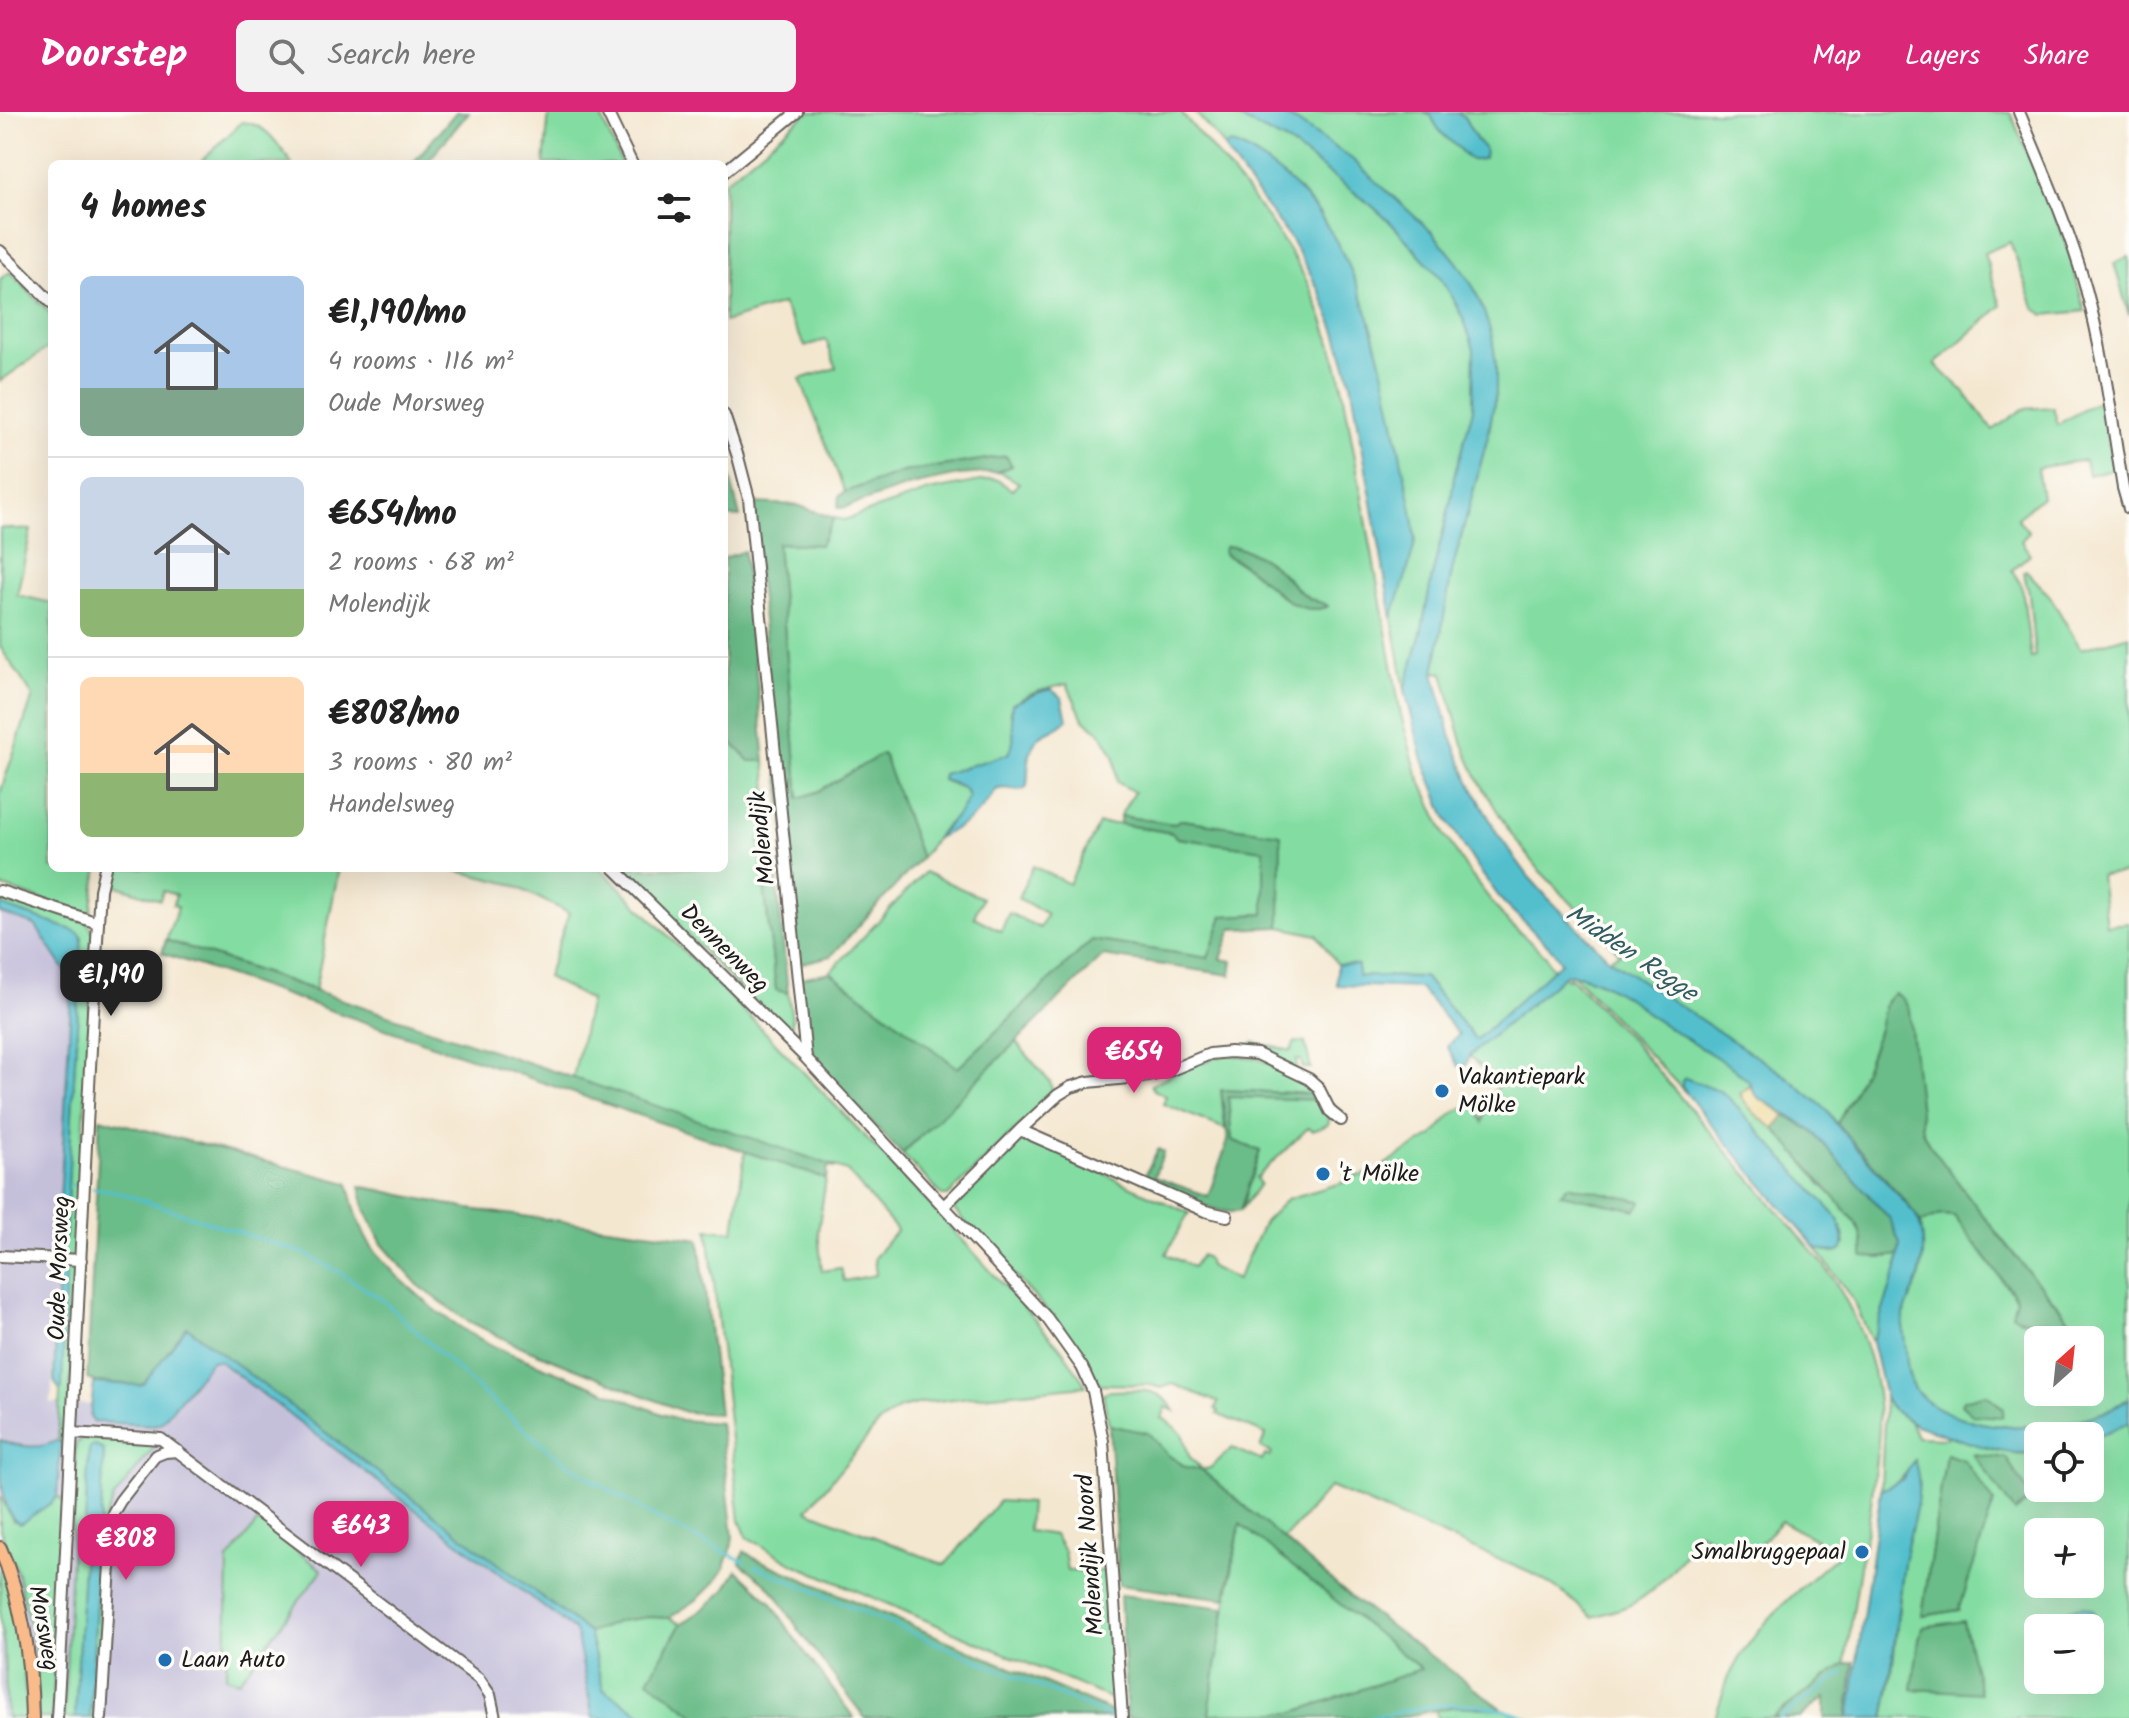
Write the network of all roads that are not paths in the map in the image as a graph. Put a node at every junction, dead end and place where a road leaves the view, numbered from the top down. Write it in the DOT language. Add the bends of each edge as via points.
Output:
graph roads {
  1 [pos="607,112"];
  2 [pos="797,112"];
  3 [pos="2019,112"];
  4 [pos="630,160"];
  5 [pos="728,169"];
  6 [pos="0,251"];
  7 [pos="48,299"];
  8 [pos="728,427"];
  9 [pos="2129,509"];
  10 [pos="104,872"];
  11 [pos="618,872"];
  12 [pos="0,891"];
  13 [pos="98,923"];
  14 [pos="806,1058"];
  15 [pos="1341,1120"];
  16 [pos="1020,1130"];
  17 [pos="944,1206"];
  18 [pos="1227,1216"];
  19 [pos="0,1256"];
  20 [pos="81,1260"];
  21 [pos="73,1433"];
  22 [pos="178,1451"];
  23 [pos="0,1548"];
  24 [pos="32,1718"];
  25 [pos="57,1718"];
  26 [pos="101,1718"];
  27 [pos="495,1718"];
  28 [pos="1122,1718"];
  1 -- 4 [label="street"];
  2 -- 5 [label="street"];
  3 -- 9 [label="street" via="2086,290"];
  6 -- 7 [label="street"];
  8 -- 14 [label="street, Molendijk" via="749,499"];
  10 -- 13 [label="street"];
  11 -- 14 [label="street, Dennenweg"];
  12 -- 13 [label="street"];
  13 -- 20 [label="street, Oude Morsweg"];
  14 -- 17 [label="street"];
  15 -- 16 [label="street" via="1315,1083 1257,1054 1230,1052 1149,1076 1071,1087"];
  16 -- 17 [label="street"];
  16 -- 18 [label="street"];
  17 -- 28 [label="street, Molendijk Noord" via="1047,1318 1093,1391 1103,1441"];
  19 -- 20 [label="street"];
  20 -- 21 [label="street, Oude Morsweg"];
  21 -- 22 [label="street" via="161,1439"];
  21 -- 25 [label="street, Oude Morsweg"];
  22 -- 26 [label="street" via="155,1456 114,1510"];
  22 -- 27 [label="street" via="479,1679 490,1695"];
  23 -- 24 [label="main road, Morsweg" via="19,1601 28,1648"];
}
